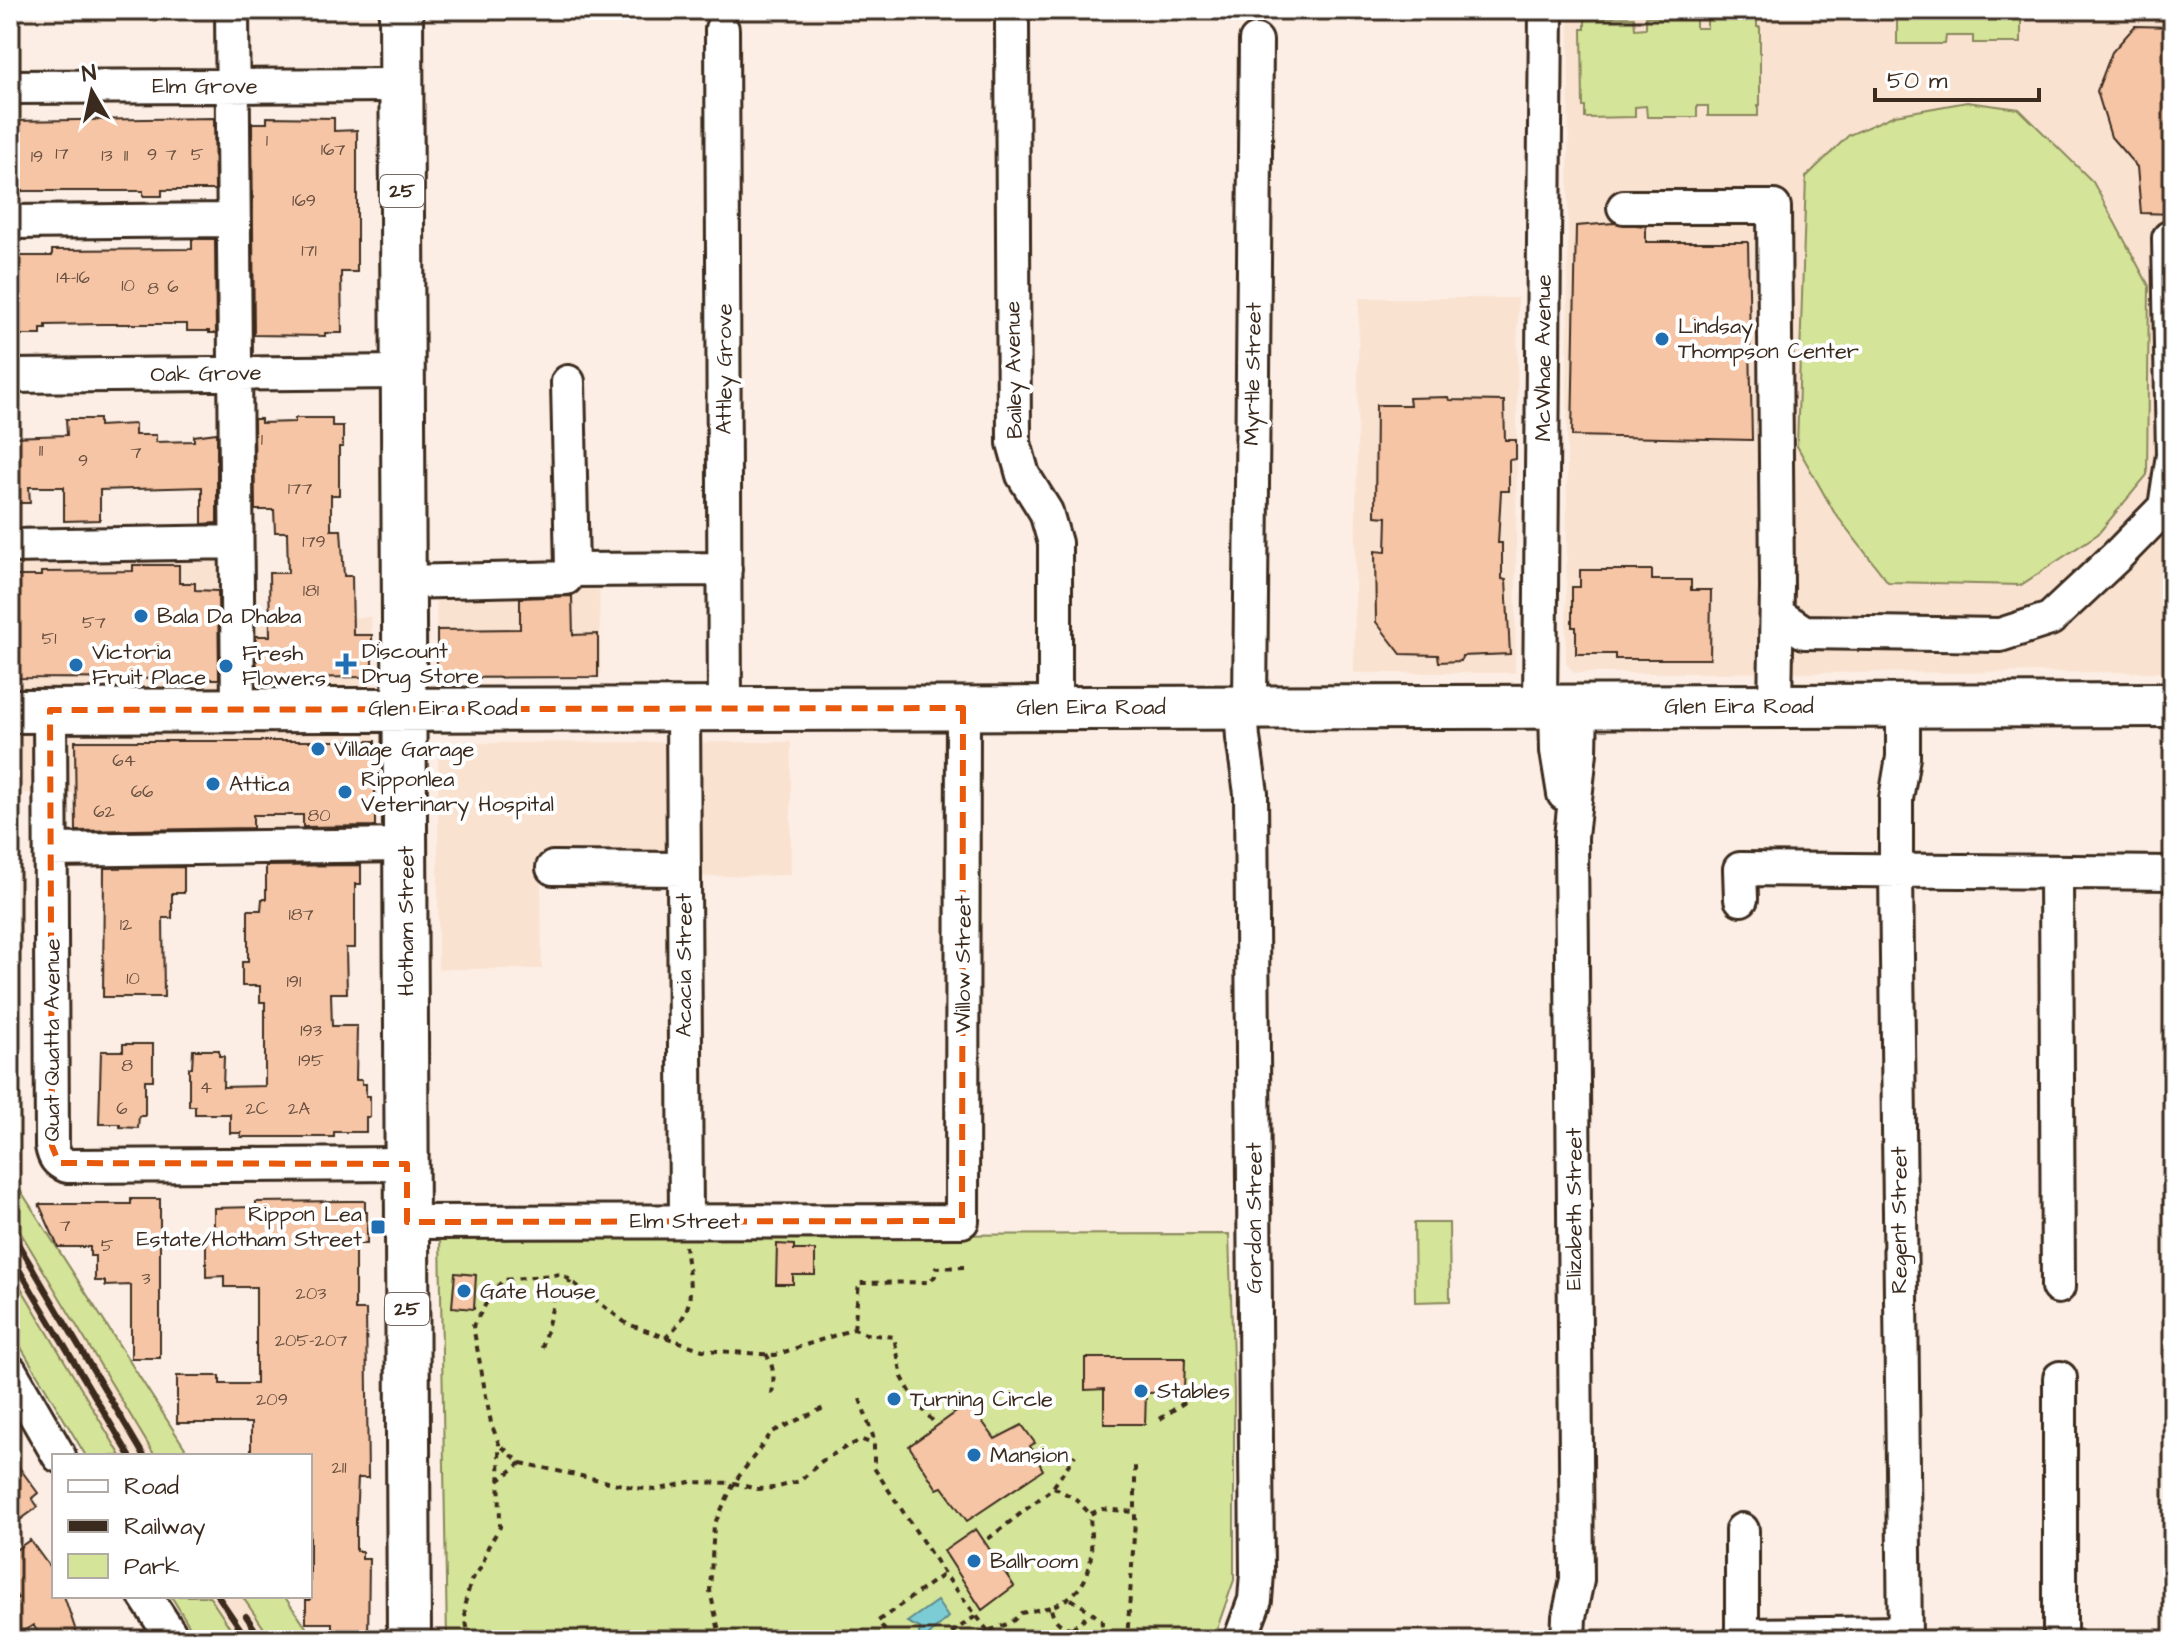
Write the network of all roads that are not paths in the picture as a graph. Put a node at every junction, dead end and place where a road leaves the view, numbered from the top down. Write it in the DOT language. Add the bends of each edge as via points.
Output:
graph roads {
  1 [pos="232,10"];
  2 [pos="401,10"];
  3 [pos="1546,10"];
  4 [pos="1012,23"];
  5 [pos="722,29"];
  6 [pos="1256,41"];
  7 [pos="401,85"];
  8 [pos="232,86"];
  9 [pos="10,87"];
  10 [pos="1624,207"];
  11 [pos="234,220"];
  12 [pos="10,222"];
  13 [pos="2169,238"];
  14 [pos="403,372"];
  15 [pos="234,373"];
  16 [pos="10,376"];
  17 [pos="568,382"];
  18 [pos="236,542"];
  19 [pos="10,546"];
  20 [pos="725,569"];
  21 [pos="572,570"];
  22 [pos="403,582"];
  23 [pos="1777,614"];
  24 [pos="2173,705"];
  25 [pos="1559,706"];
  26 [pos="1775,706"];
  27 [pos="1895,706"];
  28 [pos="1055,707"];
  29 [pos="1250,707"];
  30 [pos="406,708"];
  31 [pos="683,708"];
  32 [pos="963,708"];
  33 [pos="725,709"];
  34 [pos="238,710"];
  35 [pos="30,711"];
  36 [pos="406,845"];
  37 [pos="51,850"];
  38 [pos="553,868"];
  39 [pos="684,869"];
  40 [pos="1896,871"];
  41 [pos="2056,873"];
  42 [pos="2173,873"];
  43 [pos="1741,899"];
  44 [pos="407,1164"];
  45 [pos="962,1221"];
  46 [pos="407,1222"];
  47 [pos="685,1229"];
  48 [pos="2058,1287"];
  49 [pos="10,1371"];
  50 [pos="2060,1378"];
  51 [pos="58,1454"];
  52 [pos="1742,1530"];
  53 [pos="1577,1580"];
  54 [pos="146,1598"];
  55 [pos="1904,1636"];
  56 [pos="174,1640"];
  57 [pos="409,1640"];
  58 [pos="1240,1640"];
  59 [pos="1568,1640"];
  60 [pos="1586,1640"];
  61 [pos="2060,1640"];
  1 -- 8 [label="street"];
  2 -- 7 [label="main road, Hotham Street / 25"];
  3 -- 25 [label="street, McWhae Avenue"];
  4 -- 28 [label="street, Bailey Avenue" via="1014,443 1055,543"];
  5 -- 20 [label="street, Attley Grove"];
  6 -- 29 [label="street, Myrtle Street"];
  7 -- 8 [label="street, Elm Grove"];
  7 -- 14 [label="main road, Hotham Street / 25"];
  8 -- 9 [label="street, Elm Grove"];
  8 -- 11 [label="street"];
  10 -- 23 [label="street" via="1774,207"];
  11 -- 12 [label="street"];
  11 -- 15 [label="street"];
  13 -- 23 [label="street" via="2173,455 2165,507 2117,556 2050,619 2000,635 1804,632"];
  14 -- 15 [label="street, Oak Grove"];
  14 -- 22 [label="main road, Hotham Street / 25"];
  15 -- 16 [label="street, Oak Grove"];
  15 -- 18 [label="street"];
  17 -- 21 [label="street"];
  18 -- 19 [label="street"];
  18 -- 34 [label="street"];
  20 -- 21 [label="street"];
  20 -- 33 [label="street, Attley Grove"];
  21 -- 22 [label="street" via="566,578"];
  22 -- 30 [label="main road, Hotham Street / 25"];
  23 -- 26 [label="street"];
  24 -- 27 [label="main road, Glen Eira Road"];
  25 -- 26 [label="main road, Glen Eira Road"];
  25 -- 29 [label="main road, Glen Eira Road"];
  25 -- 53 [label="street, Elizabeth Street" via="1580,752 1571,837"];
  26 -- 27 [label="main road, Glen Eira Road"];
  27 -- 40 [label="street, Regent Street" via="1903,757 1896,799"];
  28 -- 29 [label="main road, Glen Eira Road"];
  28 -- 32 [label="main road, Glen Eira Road"];
  29 -- 58 [label="street, Gordon Street" via="1258,744 1251,793 1257,1573 1255,1600"];
  30 -- 31 [label="main road, Glen Eira Road"];
  30 -- 34 [label="main road, Glen Eira Road"];
  30 -- 36 [label="main road, Hotham Street / 25"];
  31 -- 33 [label="main road, Glen Eira Road"];
  31 -- 39 [label="street, Acacia Street"];
  32 -- 33 [label="main road, Glen Eira Road"];
  32 -- 45 [label="street, Willow Street"];
  34 -- 35 [label="main road, Glen Eira Road"];
  35 -- 37 [label="street, Quat Quatta Avenue"];
  36 -- 37 [label="street"];
  36 -- 44 [label="main road, Hotham Street / 25"];
  37 -- 44 [label="street, Quat Quatta Avenue" via="52,1146 59,1163"];
  38 -- 39 [label="street"];
  39 -- 47 [label="street, Acacia Street"];
  40 -- 41 [label="street"];
  40 -- 43 [label="street" via="1740,869"];
  40 -- 55 [label="street, Regent Street"];
  41 -- 42 [label="street"];
  41 -- 48 [label="street"];
  44 -- 46 [label="main road, Hotham Street / 25"];
  45 -- 47 [label="street, Elm Street"];
  46 -- 47 [label="street, Elm Street"];
  46 -- 57 [label="main road, Hotham Street / 25"];
  49 -- 51 [label="street"];
  50 -- 61 [label="street"];
  52 -- 55 [label="street" via="1742,1635"];
  53 -- 59 [label="street, Elizabeth Street"];
  53 -- 60 [label="street, Elizabeth Street"];
  54 -- 56 [label="street"];
}
